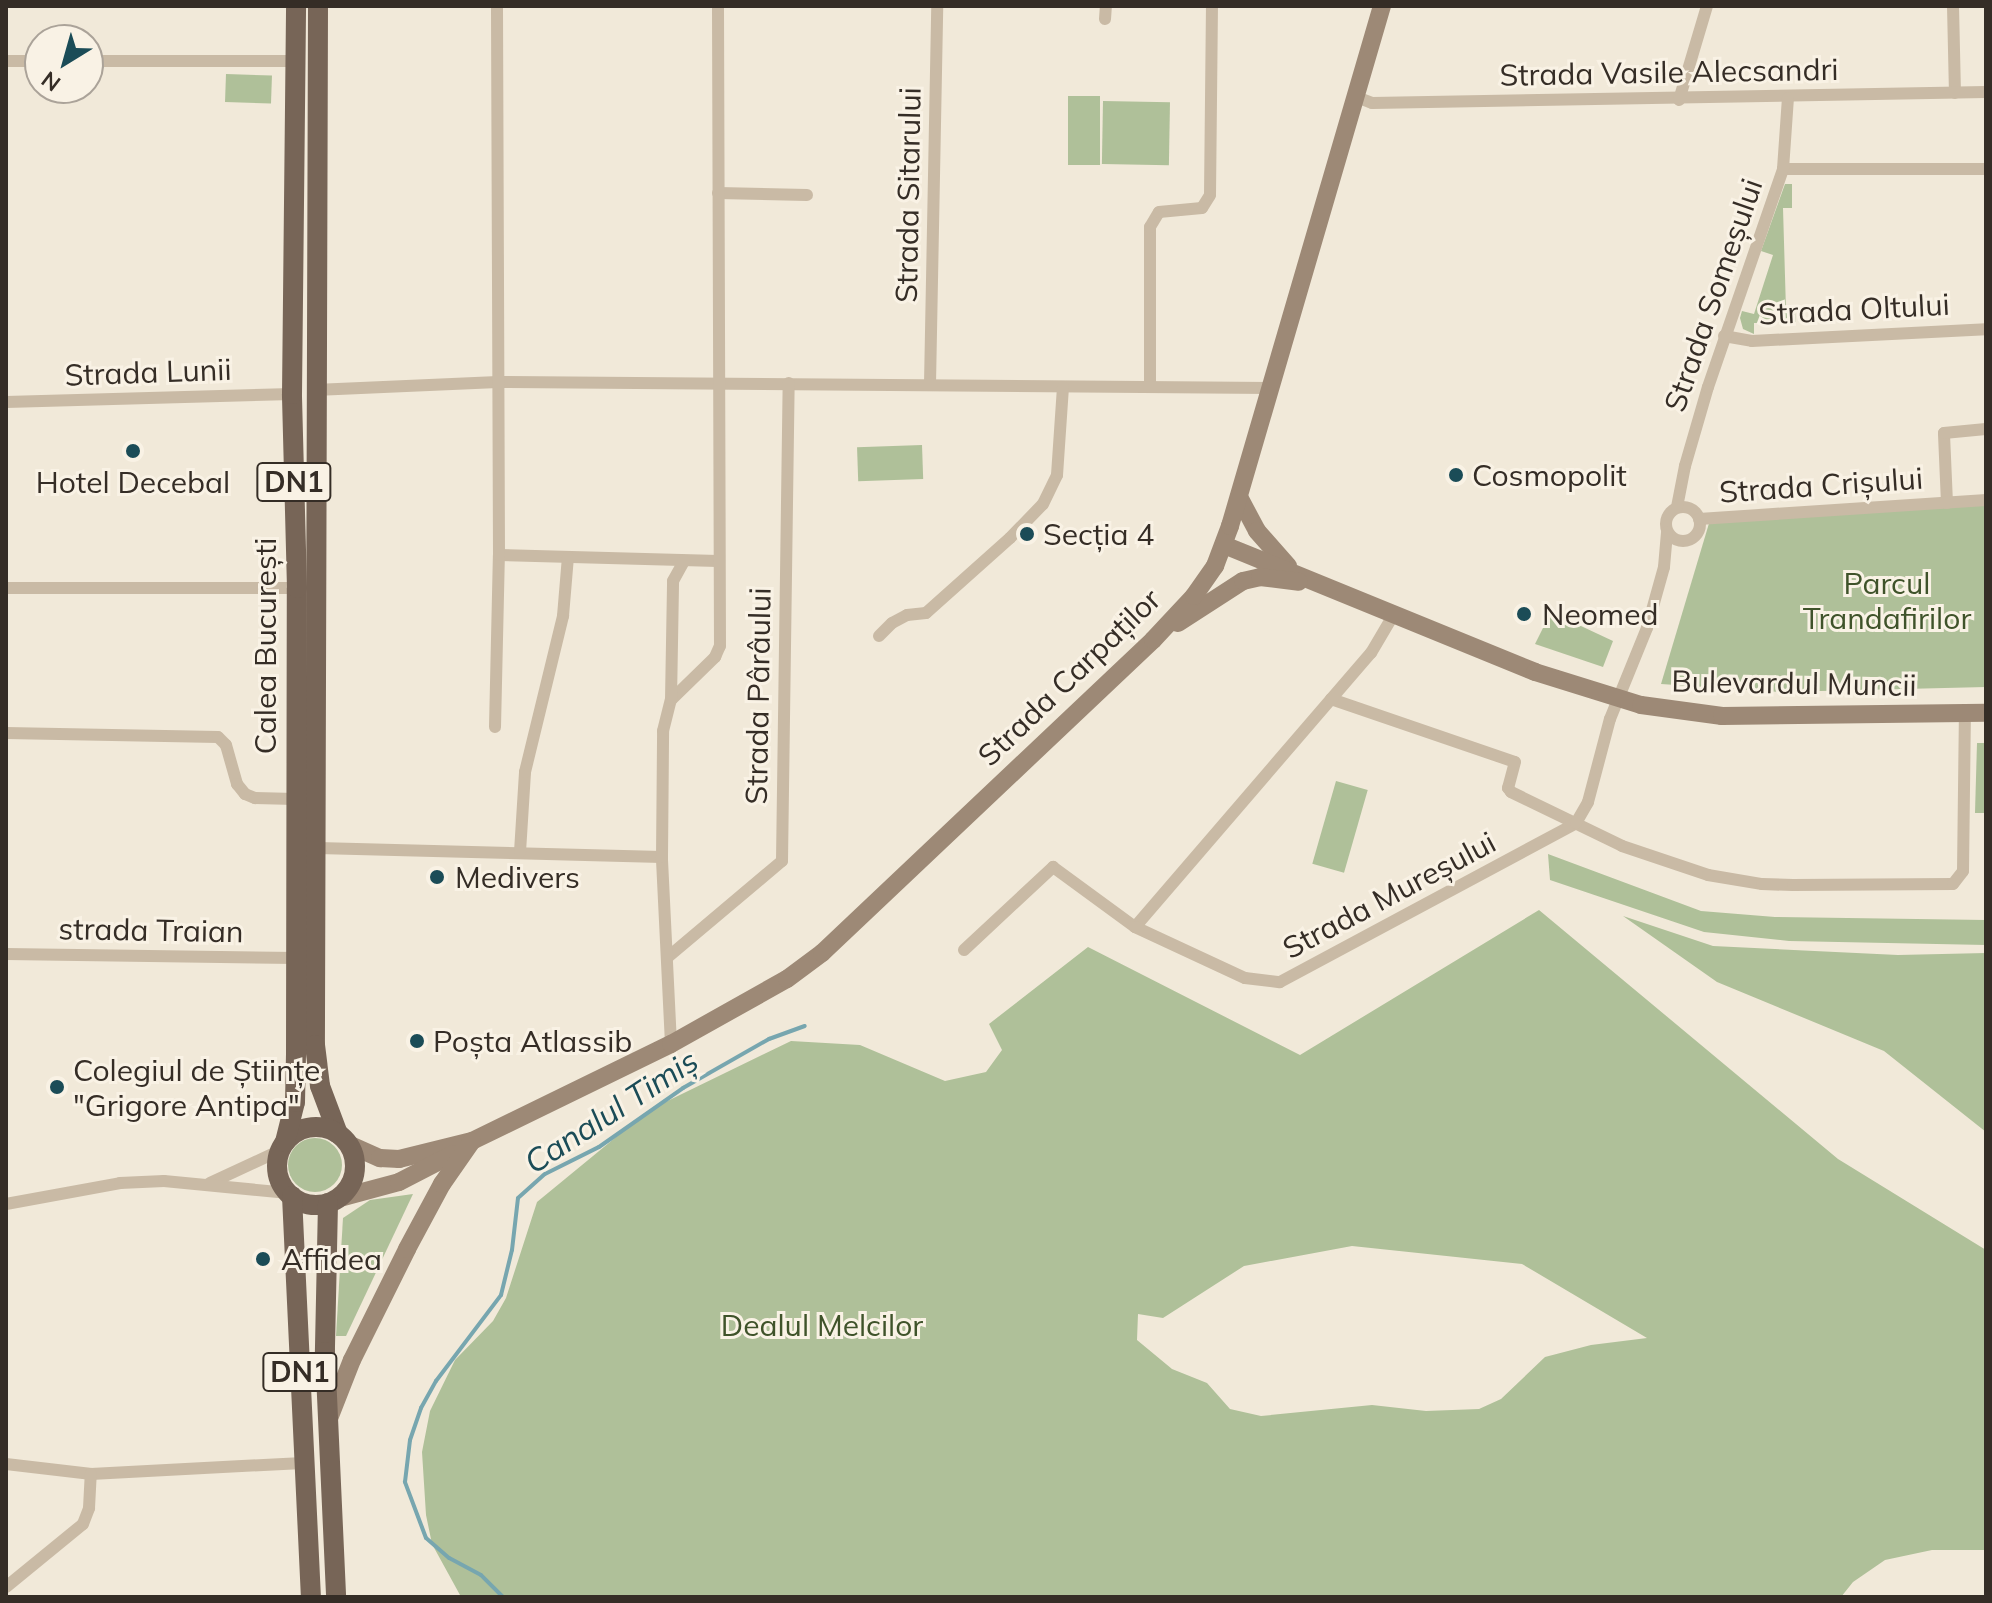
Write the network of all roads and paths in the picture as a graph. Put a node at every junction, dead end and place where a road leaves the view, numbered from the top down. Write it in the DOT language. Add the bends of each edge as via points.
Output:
graph roads {
  1 [pos="296,6"];
  2 [pos="318,6"];
  3 [pos="497,6"];
  4 [pos="718,6"];
  5 [pos="937,6"];
  6 [pos="1212,6"];
  7 [pos="1382,6"];
  8 [pos="1707,6"];
  9 [pos="1953,6"];
  10 [pos="104,61"];
  11 [pos="295,61"];
  12 [pos="1986,92"];
  13 [pos="1955,93"];
  14 [pos="1354,96"];
  15 [pos="1788,98"];
  16 [pos="1679,100"];
  17 [pos="1783,169"];
  18 [pos="1986,169"];
  19 [pos="718,193"];
  20 [pos="807,195"];
  21 [pos="1986,329"];
  22 [pos="1724,336"];
  23 [pos="498,382"];
  24 [pos="789,383"];
  25 [pos="719,384"];
  26 [pos="930,384"];
  27 [pos="1150,386"];
  28 [pos="1063,387"];
  29 [pos="1270,388"];
  30 [pos="315,390"];
  31 [pos="292,394"];
  32 [pos="6,402"];
  33 [pos="1986,429"];
  34 [pos="1239,497"];
  35 [pos="1986,500"];
  36 [pos="1947,503"];
  37 [pos="1677,507"];
  38 [pos="1699,519"];
  39 [pos="1667,532"];
  40 [pos="1688,540"];
  41 [pos="1224,545"];
  42 [pos="499,555"];
  43 [pos="568,557"];
  44 [pos="684,561"];
  45 [pos="718,561"];
  46 [pos="1664,567"];
  47 [pos="1293,571"];
  48 [pos="6,588"];
  49 [pos="297,588"];
  50 [pos="1334,588"];
  51 [pos="1394,614"];
  52 [pos="879,636"];
  53 [pos="1153,640"];
  54 [pos="1331,699"];
  55 [pos="671,700"];
  56 [pos="1619,700"];
  57 [pos="1986,713"];
  58 [pos="1965,714"];
  59 [pos="495,727"];
  60 [pos="6,733"];
  61 [pos="295,799"];
  62 [pos="1576,823"];
  63 [pos="318,848"];
  64 [pos="520,852"];
  65 [pos="662,857"];
  66 [pos="1135,927"];
  67 [pos="964,950"];
  68 [pos="6,954"];
  69 [pos="668,957"];
  70 [pos="296,958"];
  71 [pos="671,1044"];
  72 [pos="343,1139"];
  73 [pos="472,1141"];
  74 [pos="282,1146"];
  75 [pos="207,1184"];
  76 [pos="290,1195"];
  77 [pos="332,1201"];
  78 [pos="6,1204"];
  79 [pos="328,1422"];
  80 [pos="303,1463"];
  81 [pos="6,1464"];
  82 [pos="91,1474"];
  83 [pos="6,1587"];
  84 [pos="311,1597"];
  85 [pos="336,1597"];
  1 -- 11 [label="main road, Calea București / DN1"];
  2 -- 30 [label="main road, Calea București / DN1"];
  3 -- 23 [label="street"];
  4 -- 19 [label="street"];
  5 -- 26 [label="street, Strada Sitarului"];
  6 -- 27 [label="street" via="1210,195 1202,208 1159,212 1149,234"];
  7 -- 14 [label="main road, Strada Carpaților"];
  8 -- 16 [label="street"];
  9 -- 13 [label="street"];
  10 -- 11 [label="street"];
  11 -- 31 [label="main road, Calea București / DN1"];
  12 -- 13 [label="street, Strada Vasile Alecsandri"];
  13 -- 15 [label="street, Strada Vasile Alecsandri"];
  14 -- 16 [label="street, Strada Vasile Alecsandri" via="1372,103"];
  14 -- 29 [label="main road, Strada Carpaților"];
  15 -- 16 [label="street, Strada Vasile Alecsandri"];
  15 -- 17 [label="street, Strada Someșului"];
  17 -- 18 [label="street"];
  17 -- 22 [label="street, Strada Someșului"];
  19 -- 20 [label="street"];
  19 -- 25 [label="street"];
  21 -- 22 [label="street, Strada Oltului" via="1752,341"];
  22 -- 37 [label="street, Strada Someșului"];
  23 -- 25 [label="street"];
  23 -- 30 [label="street"];
  23 -- 42 [label="street"];
  24 -- 25 [label="street"];
  24 -- 26 [label="street"];
  24 -- 69 [label="street, Strada Pârâului" via="783,856 777,867"];
  25 -- 45 [label="street"];
  26 -- 28 [label="street"];
  27 -- 28 [label="street"];
  27 -- 29 [label="street"];
  28 -- 52 [label="street" via="1057,475 1043,504 926,613 907,615"];
  29 -- 34 [label="main road, Strada Carpaților"];
  30 -- 63 [label="main road, Calea București / DN1"];
  31 -- 32 [label="street, Strada Lunii"];
  31 -- 49 [label="main road, Calea București / DN1"];
  33 -- 36 [label="street, Strada Crișului" via="1944,433"];
  34 -- 41 [label="main road, Strada Carpaților"];
  34 -- 47 [label="main road, Bulevardul Muncii" via="1257,531"];
  35 -- 36 [label="street, Strada Crișului"];
  36 -- 38 [label="street, Strada Crișului"];
  37 -- 38 [label="street" via="1693,510"];
  37 -- 39 [label="street, Strada Someșului" via="1667,515"];
  38 -- 40 [label="street, Strada Someșului" via="1699,529"];
  39 -- 40 [label="street" via="1677,541"];
  39 -- 46 [label="street, Strada Someșului"];
  40 -- 46 [label="street, Strada Someșului"];
  41 -- 47 [label="main road, Bulevardul Muncii"];
  41 -- 53 [label="main road, Strada Carpaților" via="1206,581"];
  42 -- 43 [label="street"];
  42 -- 59 [label="street"];
  43 -- 44 [label="street"];
  43 -- 64 [label="street" via="563,616 525,772"];
  44 -- 45 [label="street"];
  44 -- 55 [label="street" via="673,581"];
  45 -- 55 [label="street" via="718,651"];
  46 -- 56 [label="street, Strada Someșului"];
  47 -- 50 [label="main road, Bulevardul Muncii"];
  48 -- 49 [label="street"];
  49 -- 61 [label="main road, Calea București / DN1"];
  50 -- 51 [label="main road, Bulevardul Muncii"];
  50 -- 53 [label="main road, Bulevardul Muncii" via="1272,578 1243,581"];
  51 -- 54 [label="street" via="1371,653"];
  51 -- 56 [label="main road, Bulevardul Muncii"];
  53 -- 71 [label="main road, Strada Carpaților" via="822,953 745,1005"];
  54 -- 62 [label="street, Strada Mureșului" via="1515,762 1511,792"];
  54 -- 66 [label="street"];
  55 -- 65 [label="street" via="663,731"];
  56 -- 58 [label="main road, Bulevardul Muncii" via="1722,716"];
  56 -- 62 [label="street" via="1588,802"];
  57 -- 58 [label="main road, Bulevardul Muncii"];
  58 -- 62 [label="street, Strada Mureșului" via="1963,871 1953,884 1735,880 1658,860"];
  60 -- 61 [label="street" via="218,737 245,794"];
  61 -- 70 [label="main road, Calea București / DN1"];
  62 -- 66 [label="street, Strada Mureșului" via="1280,982 1245,978"];
  63 -- 64 [label="street"];
  63 -- 72 [label="main road, Calea București / DN1" via="315,1045 320,1086"];
  64 -- 65 [label="street"];
  65 -- 69 [label="street"];
  66 -- 67 [label="street, Strada Mureșului" via="1053,867"];
  68 -- 70 [label="street, strada Traian"];
  69 -- 71 [label="street"];
  70 -- 74 [label="main road, Calea București / DN1" via="296,1078 291,1124"];
  71 -- 73 [label="main road, Strada Carpaților"];
  72 -- 73 [label="main road, Strada Carpaților" via="380,1158 399,1159"];
  72 -- 74 [label="main road" via="316,1127 294,1134"];
  72 -- 77 [label="main road, DN1" via="355,1168 352,1181"];
  73 -- 77 [label="main road, Strada Carpaților" via="417,1175"];
  73 -- 79 [label="main road" via="407,1249"];
  74 -- 75 [label="street"];
  74 -- 76 [label="main road, DN1" via="278,1174"];
  75 -- 76 [label="street"];
  75 -- 78 [label="street" via="120,1183"];
  76 -- 77 [label="main road" via="313,1205"];
  76 -- 80 [label="main road, DN1"];
  77 -- 79 [label="main road, DN1" via="325,1352"];
  79 -- 85 [label="main road, DN1"];
  80 -- 82 [label="street"];
  80 -- 84 [label="main road, DN1"];
  81 -- 82 [label="street"];
  82 -- 83 [label="street" via="83,1524"];
}
